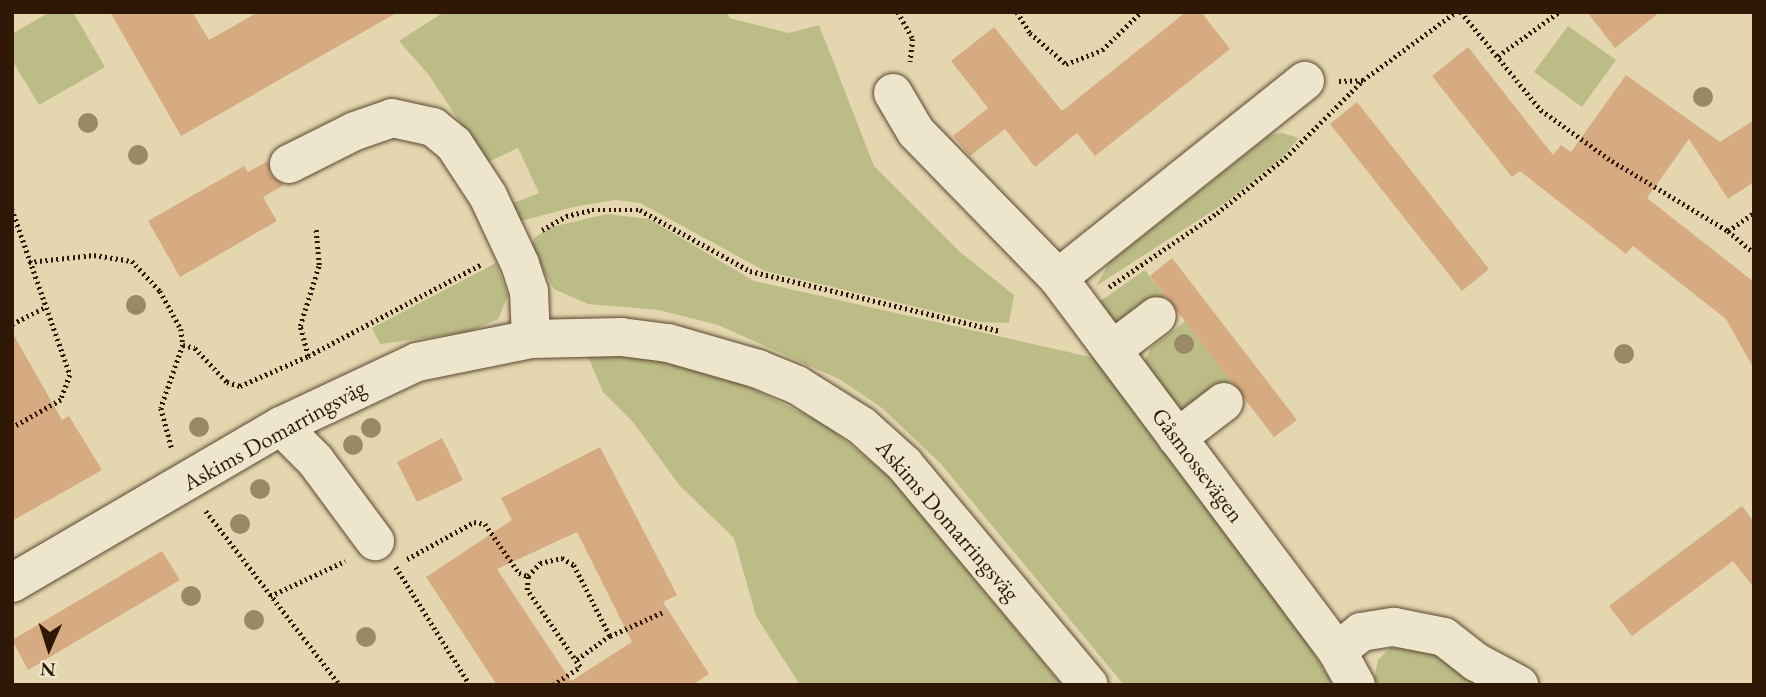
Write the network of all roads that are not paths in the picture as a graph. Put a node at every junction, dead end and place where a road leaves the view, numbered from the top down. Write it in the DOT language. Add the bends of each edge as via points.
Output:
graph roads {
  1 [pos="1304,81"];
  2 [pos="893,93"];
  3 [pos="289,164"];
  4 [pos="1068,292"];
  5 [pos="1157,316"];
  6 [pos="531,339"];
  7 [pos="1111,350"];
  8 [pos="1224,402"];
  9 [pos="281,426"];
  10 [pos="1177,438"];
  11 [pos="376,555"];
  12 [pos="12,583"];
  13 [pos="1337,651"];
  14 [pos="1089,685"];
  15 [pos="1356,685"];
  16 [pos="1519,685"];
  1 -- 4 [label="street"];
  2 -- 4 [label="street, Gåsmossevägen" via="916,132"];
  3 -- 6 [label="street" via="392,118 433,127 454,144 488,196 529,291"];
  4 -- 7 [label="street, Gåsmossevägen"];
  5 -- 7 [label="street"];
  6 -- 9 [label="street, Askims Domarringsväg" via="417,362"];
  6 -- 14 [label="street, Askims Domarringsväg" via="621,337 668,343 758,369 834,407 904,464"];
  7 -- 10 [label="street, Gåsmossevägen"];
  8 -- 10 [label="street"];
  9 -- 11 [label="street" via="315,460"];
  9 -- 12 [label="street, Askims Domarringsväg"];
  10 -- 13 [label="street, Gåsmossevägen"];
  13 -- 15 [label="street, Gåsmossevägen"];
  13 -- 16 [label="street" via="1361,632 1407,629 1444,636 1476,662"];
}
